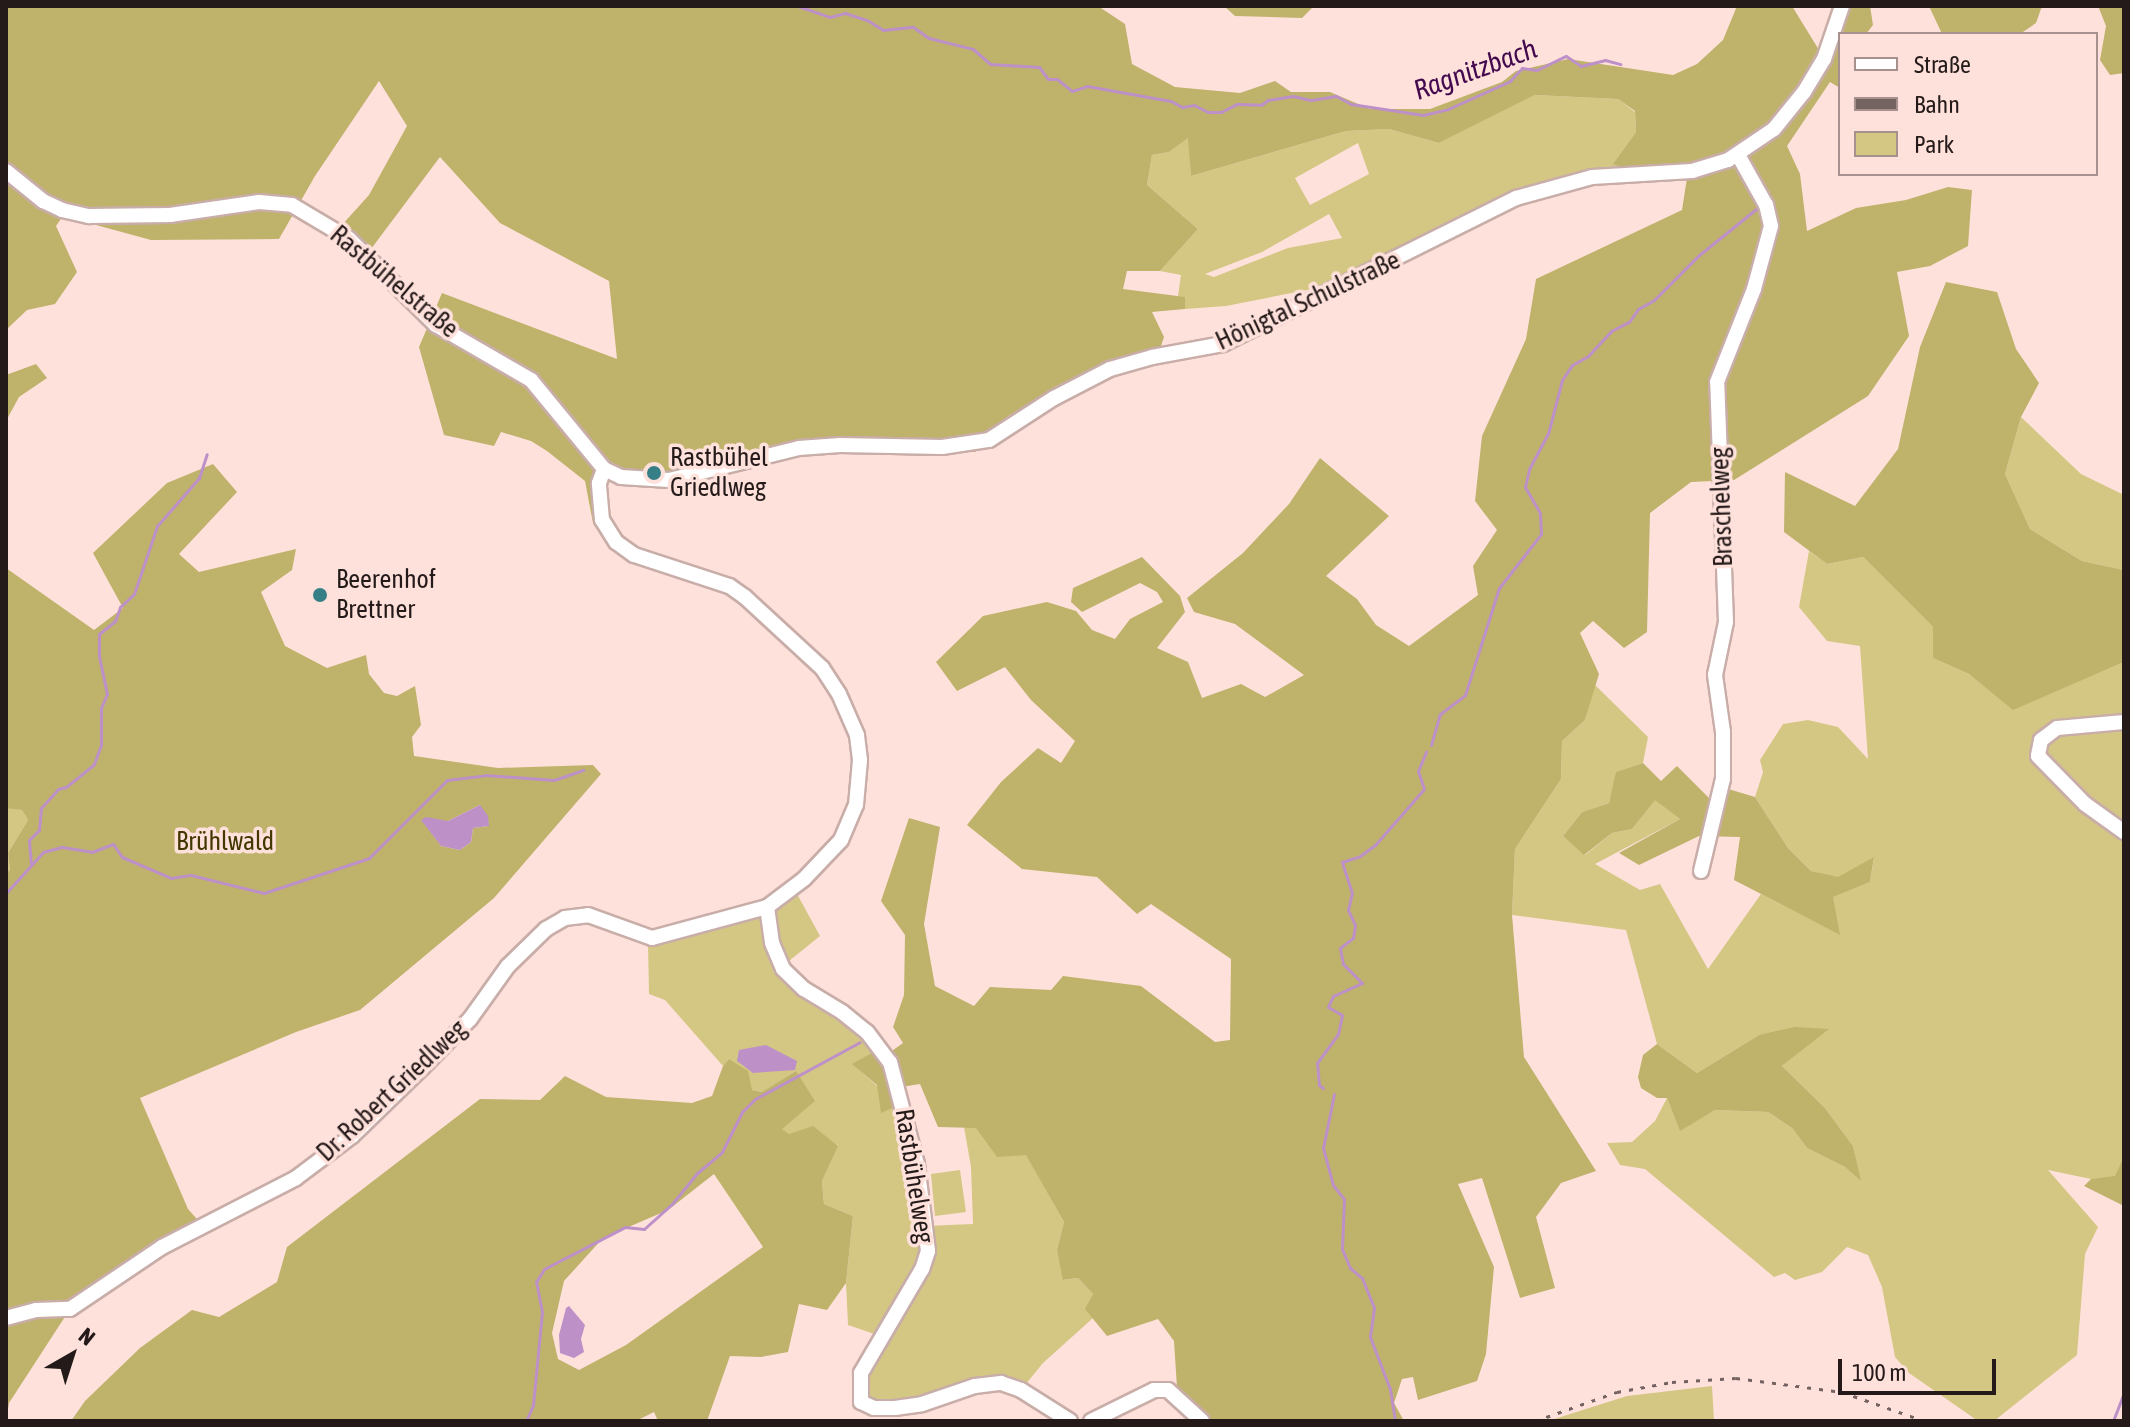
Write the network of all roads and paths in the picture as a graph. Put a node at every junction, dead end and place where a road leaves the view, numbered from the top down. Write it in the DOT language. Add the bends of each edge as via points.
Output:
graph roads {
  1 [pos="1842,6"];
  2 [pos="1738,155"];
  3 [pos="6,171"];
  4 [pos="604,469"];
  5 [pos="2124,722"];
  6 [pos="2124,832"];
  7 [pos="1701,871"];
  8 [pos="767,907"];
  9 [pos="6,1318"];
  10 [pos="1070,1421"];
  11 [pos="1091,1421"];
  12 [pos="1202,1421"];
  1 -- 2 [label="street, Hönigtal Schulstraße" via="1824,59 1804,92 1774,129"];
  2 -- 4 [label="street, Hönigtal Schulstraße" via="1692,171 1611,174 1516,198 1223,344 1110,369 989,440 942,447 799,448 669,480 621,477"];
  2 -- 7 [label="street, Braschelweg" via="1766,205 1771,226 1754,289 1717,382 1726,622 1715,675 1723,779"];
  3 -- 4 [label="street, Rastbühelstraße" via="43,201 89,216 170,215 259,202 292,205 349,239 436,325 531,380"];
  4 -- 8 [label="street" via="599,483 602,520 616,542 634,555 729,586 745,597 822,668 854,727 859,789 850,823 804,879"];
  5 -- 6 [label="street" via="2057,728 2041,740 2038,756 2085,804"];
  8 -- 9 [label="street, Dr. Robert Griedlweg" via="652,938 588,915 565,918 508,966 470,1019 352,1136 296,1178 162,1247 70,1309"];
  8 -- 10 [label="street, Rastbühelweg" via="772,943 783,969 867,1032 890,1062 917,1164 928,1251 861,1373 861,1402 895,1408 1001,1383"];
  11 -- 12 [label="street" via="1154,1390 1168,1390"];
}
